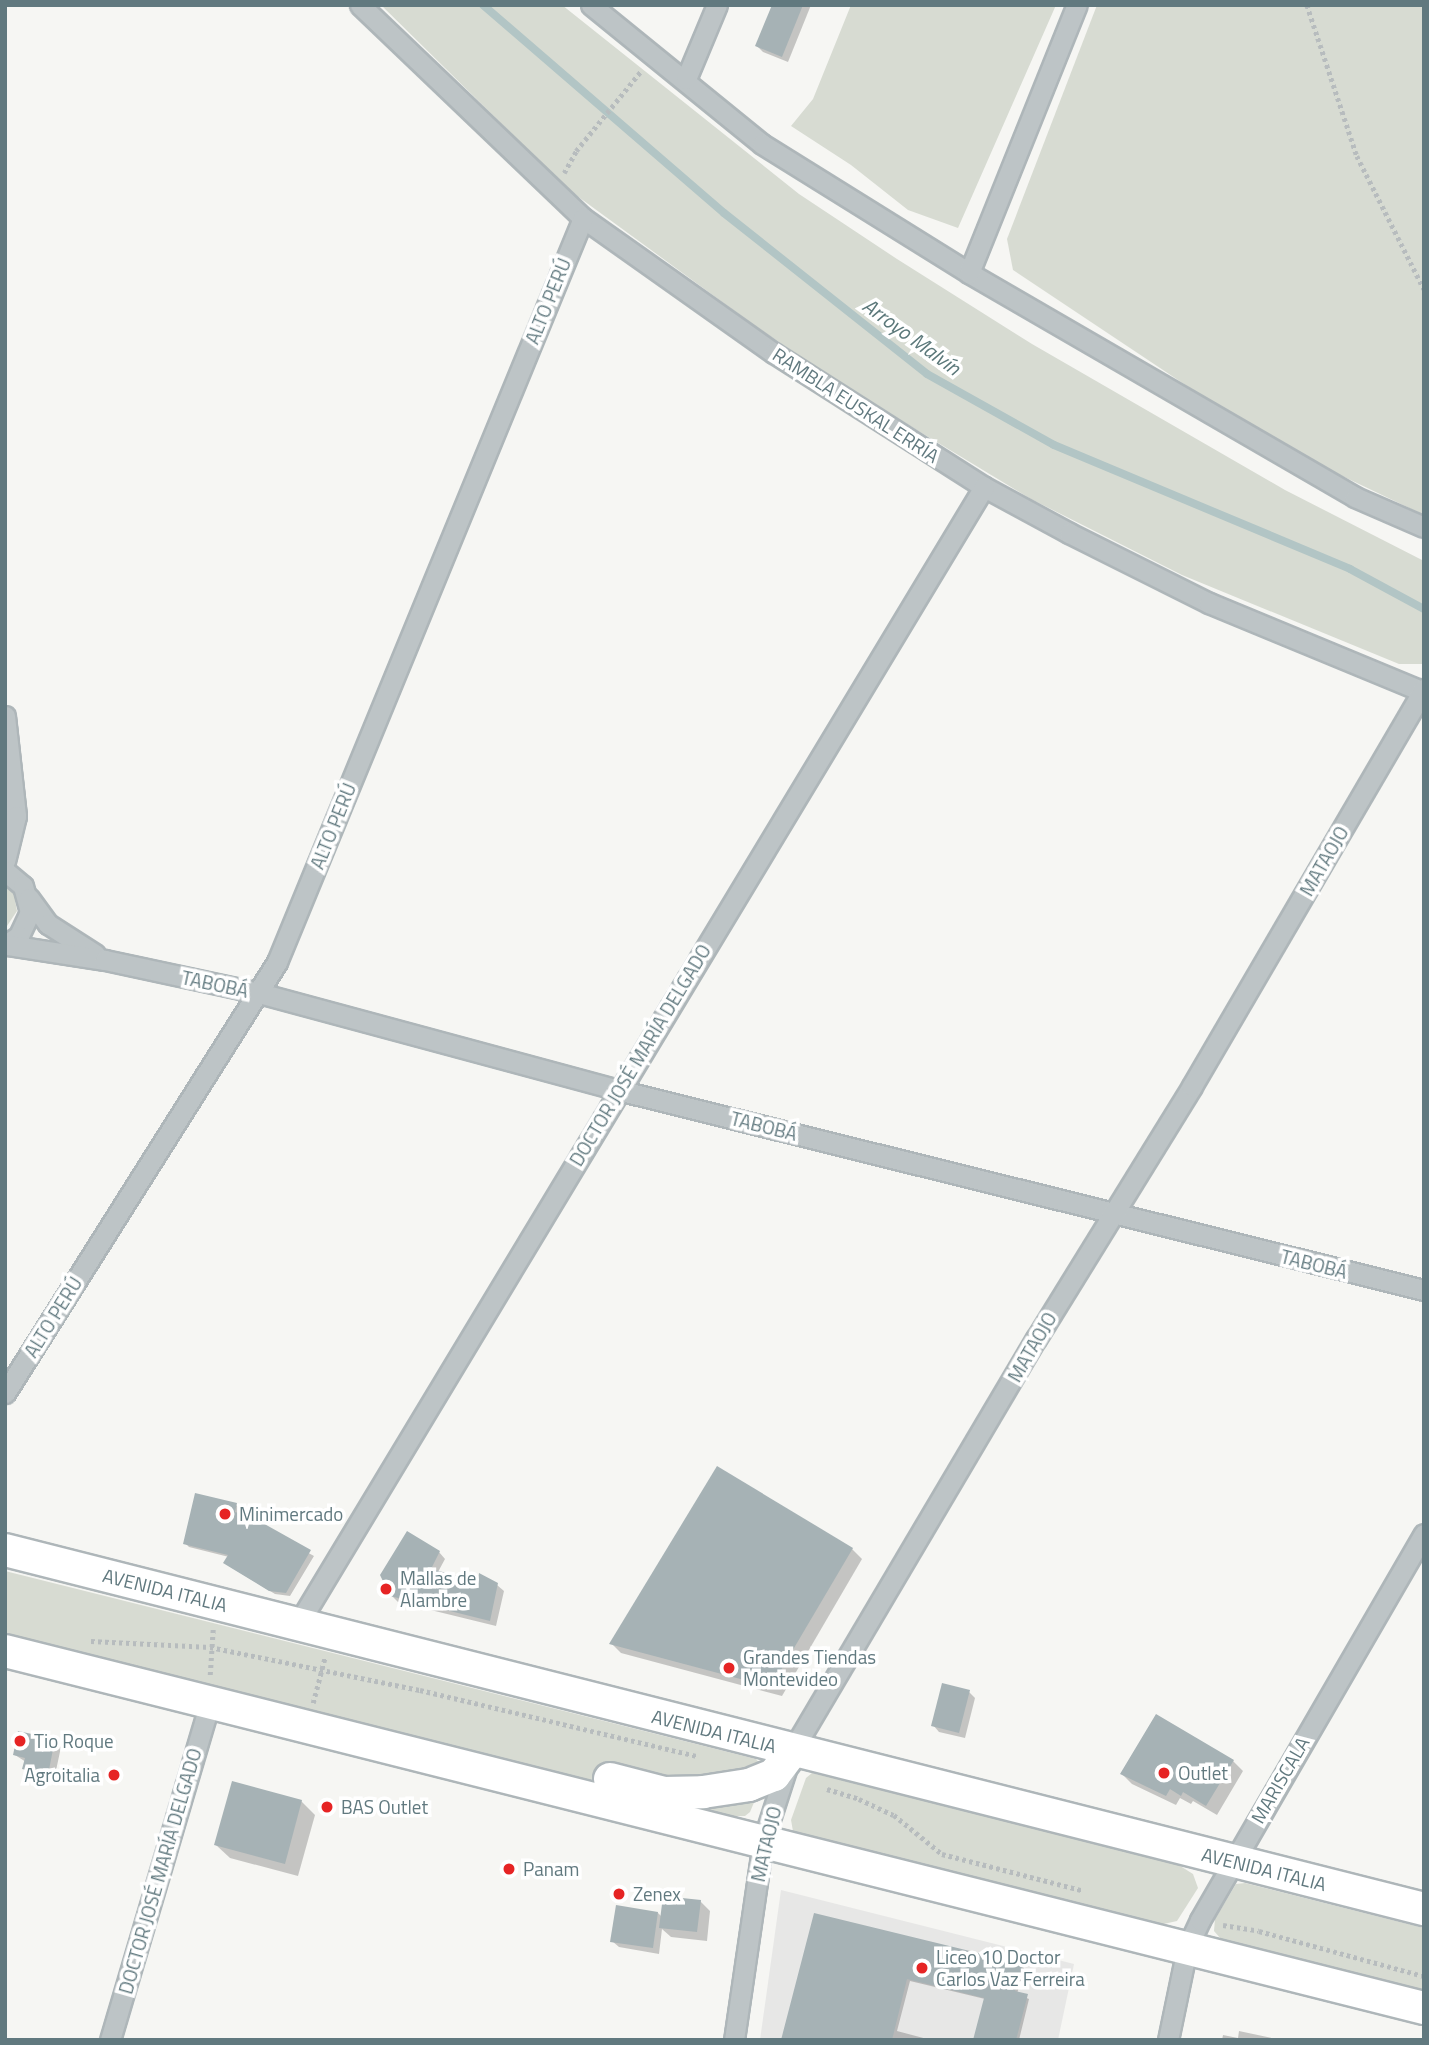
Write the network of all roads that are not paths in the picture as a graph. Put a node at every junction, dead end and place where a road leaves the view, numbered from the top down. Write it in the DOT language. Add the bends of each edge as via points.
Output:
graph roads {
  1 [pos="360,5"];
  2 [pos="591,5"];
  3 [pos="717,5"];
  4 [pos="1077,5"];
  5 [pos="685,79"];
  6 [pos="583,218"];
  7 [pos="969,274"];
  8 [pos="984,487"];
  9 [pos="1424,527"];
  10 [pos="1423,691"];
  11 [pos="5,716"];
  12 [pos="5,861"];
  13 [pos="5,871"];
  14 [pos="29,898"];
  15 [pos="7,945"];
  16 [pos="105,960"];
  17 [pos="259,993"];
  18 [pos="618,1090"];
  19 [pos="1112,1212"];
  20 [pos="1424,1290"];
  21 [pos="5,1393"];
  22 [pos="1424,1534"];
  23 [pos="5,1549"];
  24 [pos="298,1624"];
  25 [pos="5,1651"];
  26 [pos="209,1702"];
  27 [pos="792,1751"];
  28 [pos="471,1767"];
  29 [pos="763,1841"];
  30 [pos="1232,1861"];
  31 [pos="1424,1909"];
  32 [pos="1187,1948"];
  33 [pos="1424,2008"];
  34 [pos="110,2040"];
  35 [pos="734,2040"];
  36 [pos="1168,2040"];
  1 -- 6 [label="street, RAMBLA EUSKAL ERRÍA"];
  2 -- 5 [label="street"];
  3 -- 5 [label="street"];
  4 -- 7 [label="street"];
  5 -- 7 [label="street" via="762,144"];
  6 -- 8 [label="street, RAMBLA EUSKAL ERRÍA" via="774,353"];
  6 -- 17 [label="street, ALTO PERÚ" via="277,962"];
  7 -- 9 [label="street" via="1355,497"];
  8 -- 10 [label="street, RAMBLA EUSKAL ERRÍA" via="1209,603"];
  8 -- 18 [label="street, DOCTOR JOSÉ MARÍA DELGADO"];
  10 -- 19 [label="street, MATAOJO" via="1192,1086"];
  11 -- 12 [label="street" via="16,816"];
  13 -- 14 [label="street, TABOBÁ"];
  14 -- 15 [label="street, TABOBÁ" via="26,925"];
  14 -- 16 [label="street, TABOBÁ" via="48,924"];
  15 -- 16 [label="street, TABOBÁ"];
  16 -- 17 [label="street, TABOBÁ"];
  17 -- 18 [label="street, TABOBÁ"];
  17 -- 21 [label="street, ALTO PERÚ"];
  18 -- 19 [label="street, TABOBÁ"];
  18 -- 24 [label="street, DOCTOR JOSÉ MARÍA DELGADO"];
  19 -- 20 [label="street, TABOBÁ"];
  19 -- 27 [label="street, MATAOJO"];
  22 -- 30 [label="street, MARISCALA"];
  23 -- 24 [label="main road, AVENIDA ITALIA"];
  24 -- 27 [label="main road, AVENIDA ITALIA"];
  25 -- 26 [label="main road"];
  26 -- 28 [label="main road"];
  26 -- 34 [label="street, DOCTOR JOSÉ MARÍA DELGADO"];
  27 -- 28 [label="main road" via="774,1775 749,1785 703,1792 664,1793 536,1761"];
  27 -- 29 [label="street, MATAOJO"];
  27 -- 30 [label="main road, AVENIDA ITALIA"];
  28 -- 29 [label="main road"];
  29 -- 32 [label="main road"];
  29 -- 35 [label="street, MATAOJO"];
  30 -- 31 [label="main road, AVENIDA ITALIA"];
  30 -- 32 [label="street, MARISCALA"];
  32 -- 33 [label="main road"];
  32 -- 36 [label="street, MARISCALA"];
}
